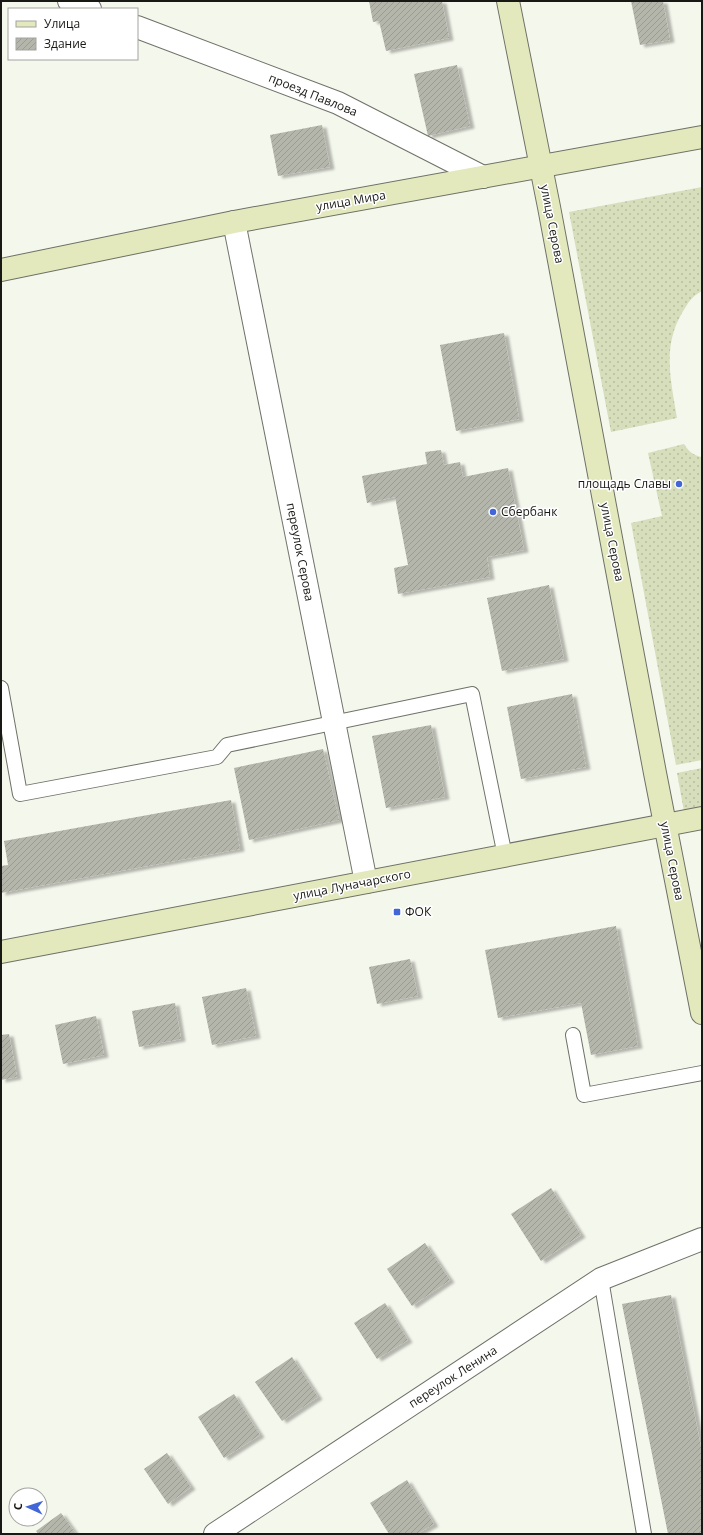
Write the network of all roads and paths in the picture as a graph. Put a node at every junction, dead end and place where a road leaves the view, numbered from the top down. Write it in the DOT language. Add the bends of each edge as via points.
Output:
graph roads {
  1 [pos="69,1"];
  2 [pos="508,1"];
  3 [pos="87,8"];
  4 [pos="138,27"];
  5 [pos="702,137"];
  6 [pos="541,167"];
  7 [pos="483,177"];
  8 [pos="234,222"];
  9 [pos="1,270"];
  10 [pos="1,688"];
  11 [pos="334,722"];
  12 [pos="702,818"];
  13 [pos="665,825"];
  14 [pos="505,856"];
  15 [pos="366,882"];
  16 [pos="1,952"];
  17 [pos="699,981"];
  18 [pos="702,1013"];
  19 [pos="574,1035"];
  20 [pos="702,1073"];
  21 [pos="702,1239"];
  22 [pos="601,1279"];
  23 [pos="215,1534"];
  24 [pos="644,1534"];
  1 -- 3 [label="street"];
  2 -- 6 [label="street, улица Серова"];
  4 -- 7 [label="street, проезд Павлова" via="338,103"];
  5 -- 6 [label="street, улица Мира"];
  6 -- 7 [label="street, улица Мира"];
  6 -- 13 [label="street, улица Серова"];
  7 -- 8 [label="street, улица Мира"];
  8 -- 9 [label="street, улица Мира"];
  8 -- 11 [label="street, переулок Серова"];
  10 -- 11 [label="lane" via="20,794 217,757 227,745"];
  11 -- 14 [label="lane" via="472,694"];
  11 -- 15 [label="street, переулок Серова"];
  12 -- 13 [label="street, улица Луначарского"];
  13 -- 14 [label="street, улица Луначарского"];
  13 -- 17 [label="street, улица Серова"];
  14 -- 15 [label="street, улица Луначарского"];
  15 -- 16 [label="street, улица Луначарского"];
  17 -- 18 [label="street, улица Серова"];
  19 -- 20 [label="lane" via="584,1096"];
  21 -- 22 [label="street, переулок Ленина"];
  22 -- 23 [label="street, переулок Ленина"];
  22 -- 24 [label="lane"];
}
